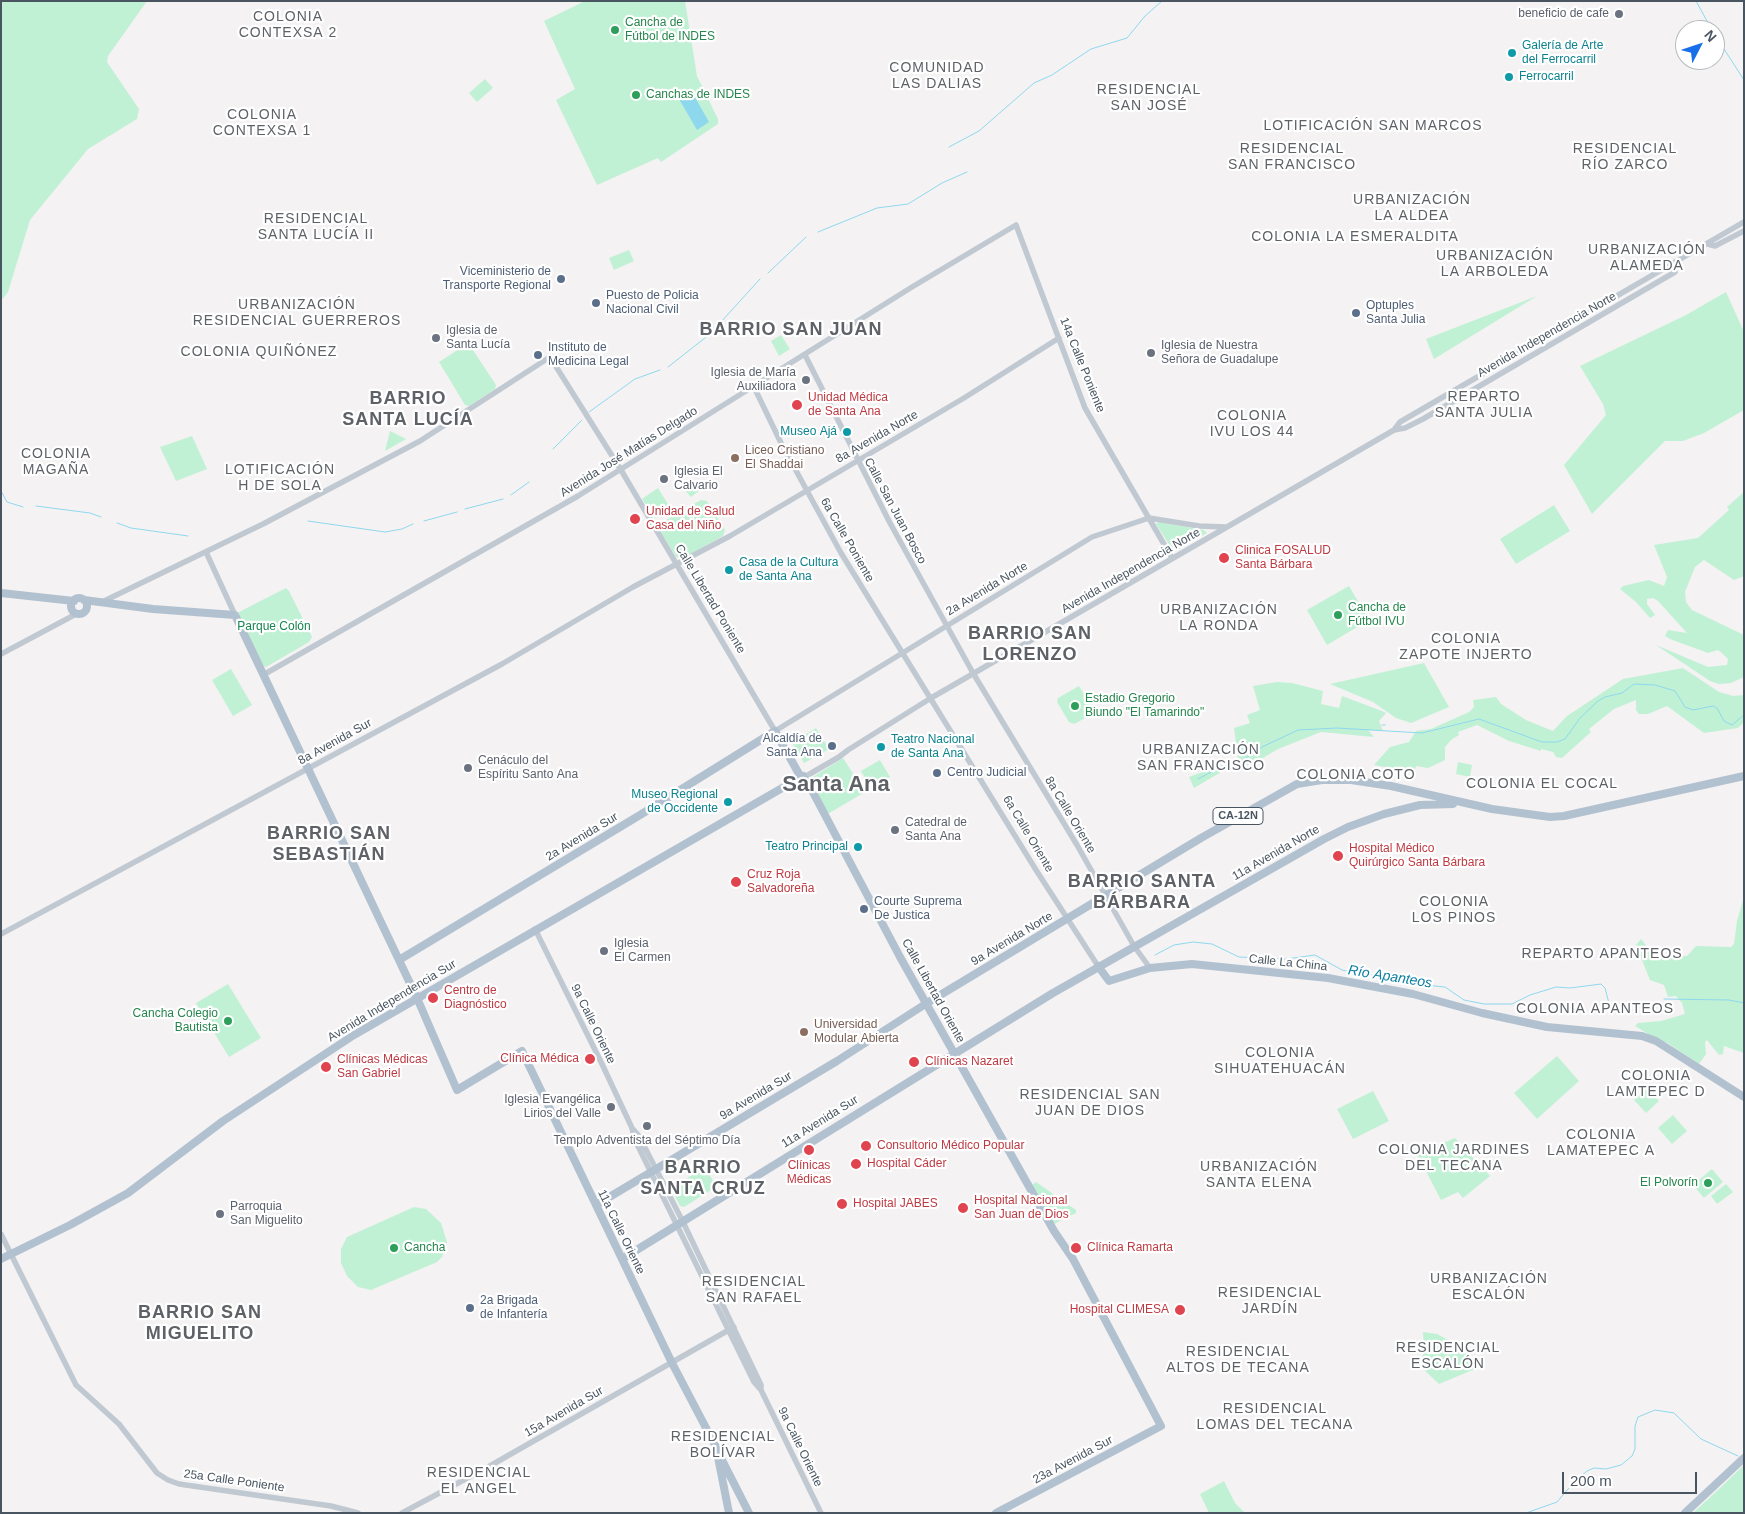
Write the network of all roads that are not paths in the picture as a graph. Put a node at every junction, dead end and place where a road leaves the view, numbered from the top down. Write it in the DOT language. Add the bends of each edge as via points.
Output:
graph roads {
  1 [pos="1744,222"];
  2 [pos="1016,225"];
  3 [pos="1744,231"];
  4 [pos="1708,244"];
  5 [pos="1670,265"];
  6 [pos="1059,338"];
  7 [pos="805,355"];
  8 [pos="754,387"];
  9 [pos="1394,430"];
  10 [pos="857,460"];
  11 [pos="621,470"];
  12 [pos="807,490"];
  13 [pos="1149,518"];
  14 [pos="1226,527"];
  15 [pos="206,552"];
  16 [pos="1172,558"];
  17 [pos="676,564"];
  18 [pos="1,593"];
  19 [pos="100,603"];
  20 [pos="75,609"];
  21 [pos="235,615"];
  22 [pos="947,624"];
  23 [pos="902,652"];
  24 [pos="1,654"];
  25 [pos="973,673"];
  26 [pos="263,675"];
  27 [pos="931,698"];
  28 [pos="775,731"];
  29 [pos="307,769"];
  30 [pos="803,776"];
  31 [pos="1744,776"];
  32 [pos="1420,792"];
  33 [pos="1467,804"];
  34 [pos="1420,805"];
  35 [pos="1105,895"];
  36 [pos="1068,918"];
  37 [pos="535,929"];
  38 [pos="1,934"];
  39 [pos="1134,946"];
  40 [pos="399,960"];
  41 [pos="1098,966"];
  42 [pos="1150,968"];
  43 [pos="1108,981"];
  44 [pos="417,998"];
  45 [pos="927,1003"];
  46 [pos="955,1054"];
  47 [pos="1744,1097"];
  48 [pos="654,1170"];
  49 [pos="596,1205"];
  50 [pos="680,1223"];
  51 [pos="1,1234"];
  52 [pos="11,1254"];
  53 [pos="1,1259"];
  54 [pos="622,1259"];
  55 [pos="732,1329"];
  56 [pos="672,1363"];
  57 [pos="1160,1426"];
  58 [pos="716,1447"];
  59 [pos="1744,1458"];
  60 [pos="358,1513"];
  61 [pos="402,1513"];
  62 [pos="729,1513"];
  63 [pos="749,1513"];
  64 [pos="821,1513"];
  65 [pos="996,1513"];
  66 [pos="1685,1513"];
  1 -- 4 [label="street, Avenida Independencia Norte"];
  2 -- 6 [label="street, 14a Calle Poniente"];
  2 -- 7 [label="street, Avenida José Matías Delgado"];
  3 -- 4 [label="street, Avenida Independencia Norte" via="1715,246"];
  4 -- 5 [label="street, Avenida Independencia Norte"];
  5 -- 9 [label="street, Avenida Independencia Norte" via="1400,422"];
  5 -- 9 [label="street, Avenida Independencia Norte" via="1675,272 1423,419"];
  6 -- 10 [label="street, 8a Avenida Norte"];
  6 -- 13 [label="street, 14a Calle Poniente" via="1085,408"];
  7 -- 8 [label="street, Avenida José Matías Delgado"];
  7 -- 10 [label="street, Calle San Juan Bosco"];
  8 -- 11 [label="street, Avenida José Matías Delgado"];
  8 -- 12 [label="street, 6a Calle Poniente"];
  9 -- 14 [label="street, Avenida Independencia Norte"];
  10 -- 12 [label="street, 8a Avenida Norte"];
  10 -- 22 [label="street, Calle San Juan Bosco"];
  11 -- 15 [label="street, Calle Libertad Poniente" via="550,357 420,441"];
  11 -- 17 [label="street, Calle Libertad Poniente"];
  11 -- 26 [label="street, Avenida José Matías Delgado"];
  12 -- 17 [label="street, 8a Avenida Norte"];
  12 -- 23 [label="street, 6a Calle Poniente" via="841,553"];
  13 -- 14 [label="street, 2a Avenida Norte"];
  13 -- 16 [label="street, 14a Calle Poniente"];
  13 -- 22 [label="street, 2a Avenida Norte" via="1092,537"];
  14 -- 16 [label="street, Avenida Independencia Norte"];
  15 -- 19 [label="street"];
  15 -- 21 [label="street"];
  16 -- 25 [label="street, Avenida Independencia Norte"];
  17 -- 28 [label="street, Calle Libertad Poniente"];
  17 -- 29 [label="street, 8a Avenida Sur" via="502,664"];
  18 -- 20 [label="main road" via="63,600"];
  19 -- 20 [label="main road"];
  19 -- 20 [label="main road" via="84,600 87,606"];
  19 -- 21 [label="main road"];
  20 -- 24 [label="street"];
  21 -- 26 [label="main road"];
  22 -- 23 [label="street, 2a Avenida Norte"];
  22 -- 25 [label="street, Calle San Juan Bosco"];
  23 -- 27 [label="street, 6a Calle Poniente"];
  23 -- 28 [label="street, 2a Avenida Norte"];
  25 -- 27 [label="street, Avenida Independencia Norte"];
  25 -- 35 [label="street, 8a Calle Oriente"];
  26 -- 29 [label="main road"];
  27 -- 30 [label="street, Avenida Independencia Norte" via="839,757"];
  27 -- 36 [label="street, 6a Calle Oriente"];
  28 -- 30 [label="main road, Calle Libertad Poniente"];
  28 -- 40 [label="main road, 2a Avenida Sur"];
  29 -- 38 [label="street, 8a Avenida Sur"];
  29 -- 40 [label="main road"];
  30 -- 37 [label="main road, Avenida Independencia Sur"];
  30 -- 45 [label="main road, Calle Libertad Oriente"];
  31 -- 33 [label="main road" via="1564,816 1543,816"];
  32 -- 33 [label="main road, 9a Avenida Norte"];
  32 -- 34 [label="main road" via="1423,798"];
  32 -- 35 [label="main road, 9a Avenida Norte / CA-12N" via="1340,780 1297,784"];
  33 -- 34 [label="main road, 11a Avenida Norte"];
  34 -- 39 [label="main road, 11a Avenida Norte" via="1348,826"];
  35 -- 36 [label="main road, 9a Avenida Norte"];
  35 -- 39 [label="street, 8a Calle Oriente"];
  36 -- 41 [label="street, 6a Calle Oriente"];
  36 -- 45 [label="main road, 9a Avenida Norte"];
  37 -- 44 [label="main road, Avenida Independencia Sur"];
  37 -- 48 [label="street, 9a Calle Oriente"];
  39 -- 41 [label="main road, 11a Avenida Norte"];
  39 -- 42 [label="street, 8a Calle Oriente"];
  40 -- 44 [label="main road"];
  41 -- 43 [label="main road, 6a Calle Oriente"];
  41 -- 46 [label="main road, 11a Avenida Norte"];
  42 -- 43 [label="main road, Calle La China"];
  42 -- 47 [label="main road, Calle La China" via="1192,964 1328,978 1413,994 1482,1014 1547,1027 1642,1036 1656,1041"];
  44 -- 49 [label="main road, 11a Calle Oriente" via="456,1090 522,1052"];
  44 -- 52 [label="main road, Avenida Independencia Sur" via="223,1121 128,1193"];
  45 -- 46 [label="main road, Calle Libertad Oriente"];
  45 -- 48 [label="main road, 9a Avenida Sur" via="837,1061"];
  46 -- 50 [label="main road, 11a Avenida Sur"];
  46 -- 57 [label="main road, Calle Libertad Oriente" via="1073,1259"];
  48 -- 49 [label="main road, 9a Avenida Sur"];
  48 -- 50 [label="street, 9a Calle Oriente"];
  49 -- 54 [label="main road, 11a Calle Oriente"];
  50 -- 54 [label="main road, 11a Avenida Sur"];
  50 -- 55 [label="street, 9a Calle Oriente"];
  51 -- 52 [label="street, 25a Calle Poniente"];
  52 -- 53 [label="main road, Avenida Independencia Sur"];
  52 -- 60 [label="street, 25a Calle Poniente" via="76,1385 119,1424 157,1474 179,1484 331,1506"];
  54 -- 56 [label="main road, 11a Calle Oriente"];
  55 -- 56 [label="street, 15a Avenida Sur"];
  55 -- 64 [label="street, 9a Calle Oriente" via="754,1382 761,1390"];
  56 -- 58 [label="main road, 11a Calle Oriente"];
  56 -- 61 [label="street, 15a Avenida Sur"];
  57 -- 65 [label="main road, 23a Avenida Sur"];
  58 -- 62 [label="main road"];
  58 -- 63 [label="main road"];
  59 -- 66 [label="main road"];
}
